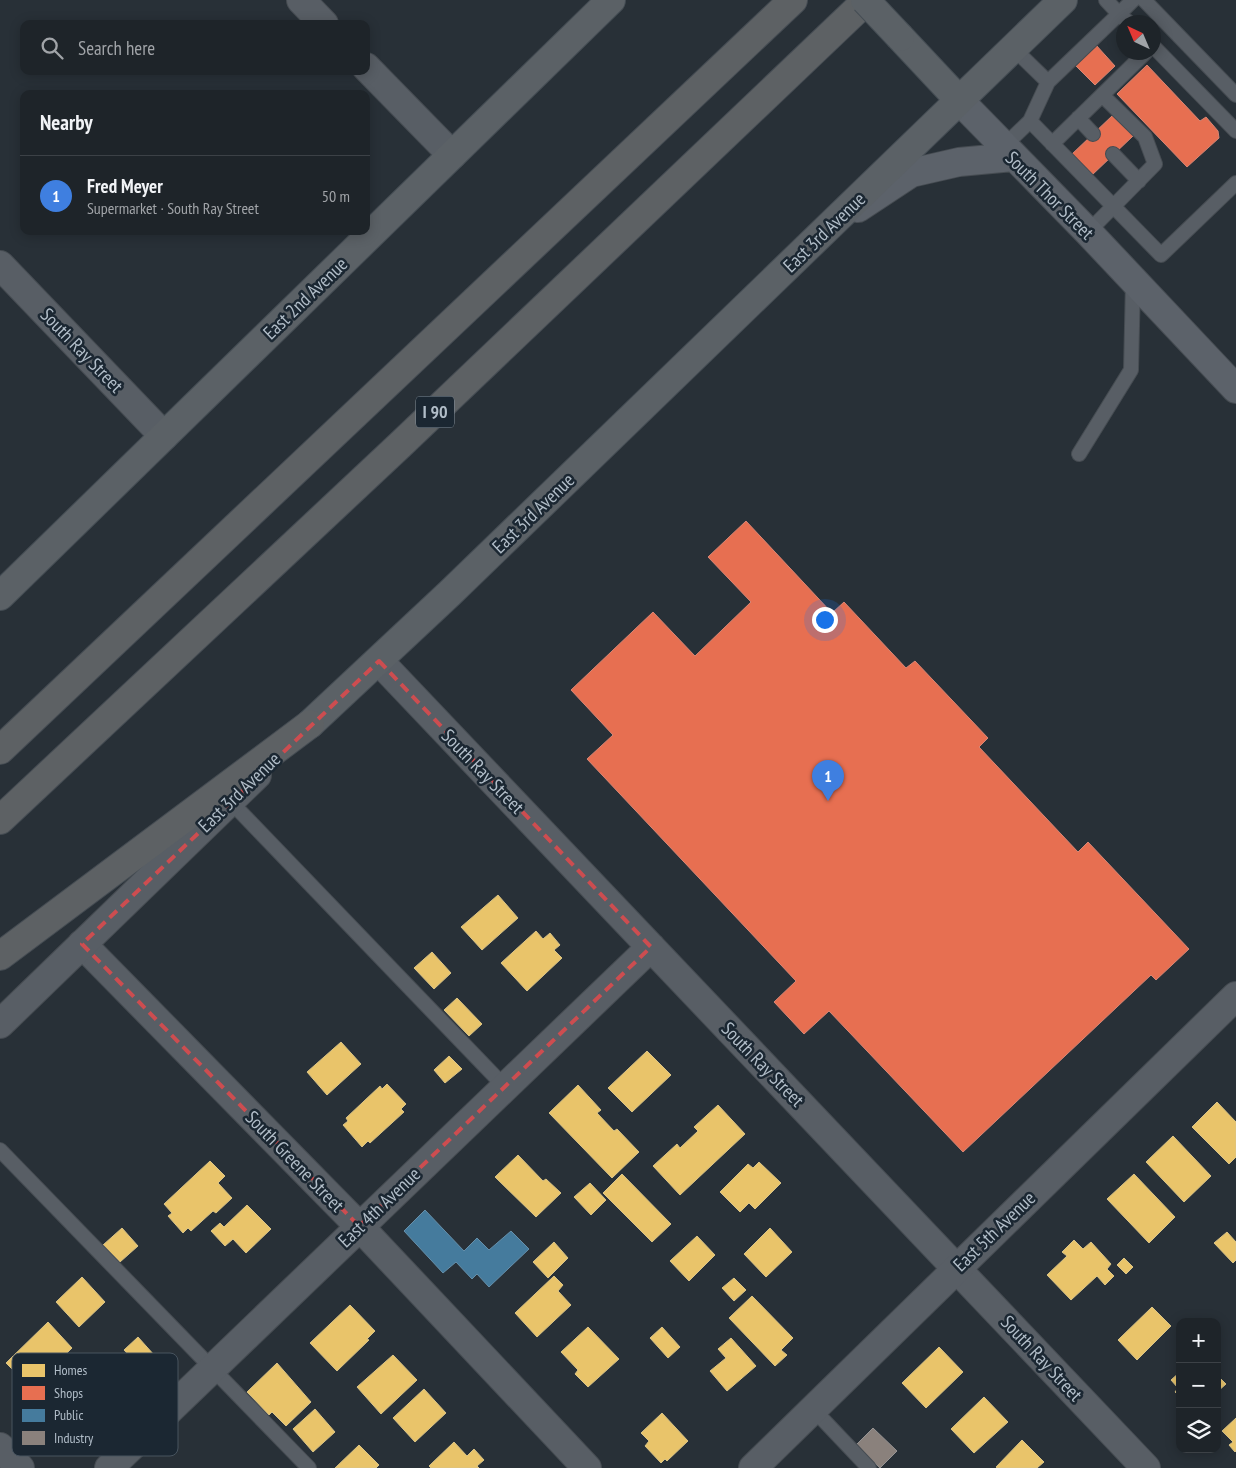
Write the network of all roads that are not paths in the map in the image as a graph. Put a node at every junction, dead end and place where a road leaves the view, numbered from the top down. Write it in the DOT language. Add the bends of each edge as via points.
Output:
graph roads {
  1 [pos="301,0"];
  2 [pos="611,0"];
  3 [pos="792,0"];
  4 [pos="866,0"];
  5 [pos="1063,0"];
  6 [pos="1106,0"];
  7 [pos="1133,0"];
  8 [pos="1144,0"];
  9 [pos="1121,15"];
  10 [pos="1126,15"];
  11 [pos="320,20"];
  12 [pos="1116,25"];
  13 [pos="1013,48"];
  14 [pos="1161,54"];
  15 [pos="1138,60"];
  16 [pos="370,72"];
  17 [pos="1048,82"];
  18 [pos="1102,95"];
  19 [pos="1236,95"];
  20 [pos="959,100"];
  21 [pos="1078,118"];
  22 [pos="1030,121"];
  23 [pos="1236,131"];
  24 [pos="1093,134"];
  25 [pos="1052,144"];
  26 [pos="1008,152"];
  27 [pos="1113,154"];
  28 [pos="452,155"];
  29 [pos="1140,181"];
  30 [pos="1236,183"];
  31 [pos="1113,207"];
  32 [pos="830,228"];
  33 [pos="1088,232"];
  34 [pos="0,265"];
  35 [pos="1133,281"];
  36 [pos="1236,389"];
  37 [pos="164,436"];
  38 [pos="1078,454"];
  39 [pos="0,596"];
  40 [pos="379,661"];
  41 [pos="310,724"];
  42 [pos="0,750"];
  43 [pos="230,801"];
  44 [pos="0,820"];
  45 [pos="82,944"];
  46 [pos="652,947"];
  47 [pos="0,956"];
  48 [pos="1236,996"];
  49 [pos="0,1024"];
  50 [pos="505,1087"];
  51 [pos="0,1150"];
  52 [pos="359,1226"];
  53 [pos="957,1267"];
  54 [pos="213,1368"];
  55 [pos="178,1402"];
  56 [pos="813,1409"];
  57 [pos="0,1447"];
  58 [pos="121,1456"];
  59 [pos="20,1468"];
  60 [pos="109,1468"];
  61 [pos="309,1468"];
  62 [pos="586,1468"];
  63 [pos="753,1468"];
  64 [pos="869,1468"];
  65 [pos="1146,1468"];
  1 -- 11 [label="street"];
  2 -- 28 [label="main road, East 2nd Avenue"];
  3 -- 42 [label="highway"];
  4 -- 20 [label="main road, South Thor Street, bridge"];
  4 -- 44 [label="highway, I 90"];
  5 -- 13 [label="main road, East 3rd Avenue"];
  6 -- 9 [label="lane"];
  7 -- 10 [label="lane"];
  8 -- 19 [label="lane"];
  12 -- 17 [label="lane"];
  13 -- 17 [label="lane"];
  13 -- 20 [label="main road, East 3rd Avenue"];
  14 -- 23 [label="lane"];
  15 -- 18 [label="lane"];
  16 -- 28 [label="street"];
  17 -- 22 [label="lane"];
  18 -- 21 [label="lane"];
  18 -- 29 [label="lane" via="1144,137 1155,164"];
  20 -- 26 [label="main road, South Thor Street"];
  20 -- 32 [label="main road, East 3rd Avenue"];
  21 -- 24 [label="lane"];
  21 -- 25 [label="lane"];
  22 -- 25 [label="lane"];
  22 -- 26 [label="lane"];
  25 -- 31 [label="lane"];
  26 -- 32 [label="main road" via="911,173"];
  26 -- 33 [label="main road, South Thor Street"];
  27 -- 29 [label="lane"];
  28 -- 37 [label="main road, East 2nd Avenue"];
  29 -- 31 [label="lane"];
  30 -- 31 [label="lane" via="1161,255"];
  31 -- 33 [label="lane"];
  32 -- 40 [label="main road, East 3rd Avenue"];
  33 -- 35 [label="main road, South Thor Street"];
  34 -- 37 [label="street, South Ray Street"];
  35 -- 36 [label="main road, South Thor Street"];
  35 -- 38 [label="lane" via="1131,370"];
  37 -- 39 [label="main road, East 2nd Avenue"];
  40 -- 41 [label="main road, East 3rd Avenue"];
  40 -- 46 [label="street, South Ray Street"];
  41 -- 43 [label="street, East 3rd Avenue"];
  41 -- 47 [label="highway"];
  43 -- 45 [label="street, East 3rd Avenue"];
  43 -- 50 [label="lane"];
  45 -- 49 [label="street, East 3rd Avenue"];
  45 -- 52 [label="street, South Greene Street"];
  46 -- 50 [label="street, East 4th Avenue"];
  46 -- 53 [label="street, South Ray Street"];
  48 -- 53 [label="street, East 5th Avenue"];
  50 -- 52 [label="street, East 4th Avenue"];
  51 -- 54 [label="lane"];
  52 -- 54 [label="street, East 4th Avenue"];
  52 -- 62 [label="street, South Greene Street"];
  53 -- 56 [label="street, East 5th Avenue"];
  53 -- 65 [label="street, South Ray Street"];
  54 -- 55 [label="street, East 4th Avenue"];
  54 -- 61 [label="lane"];
  56 -- 63 [label="street, East 5th Avenue"];
  56 -- 64 [label="lane"];
  57 -- 59 [label="street"];
  58 -- 60 [label="street, East 4th Avenue"];
}
